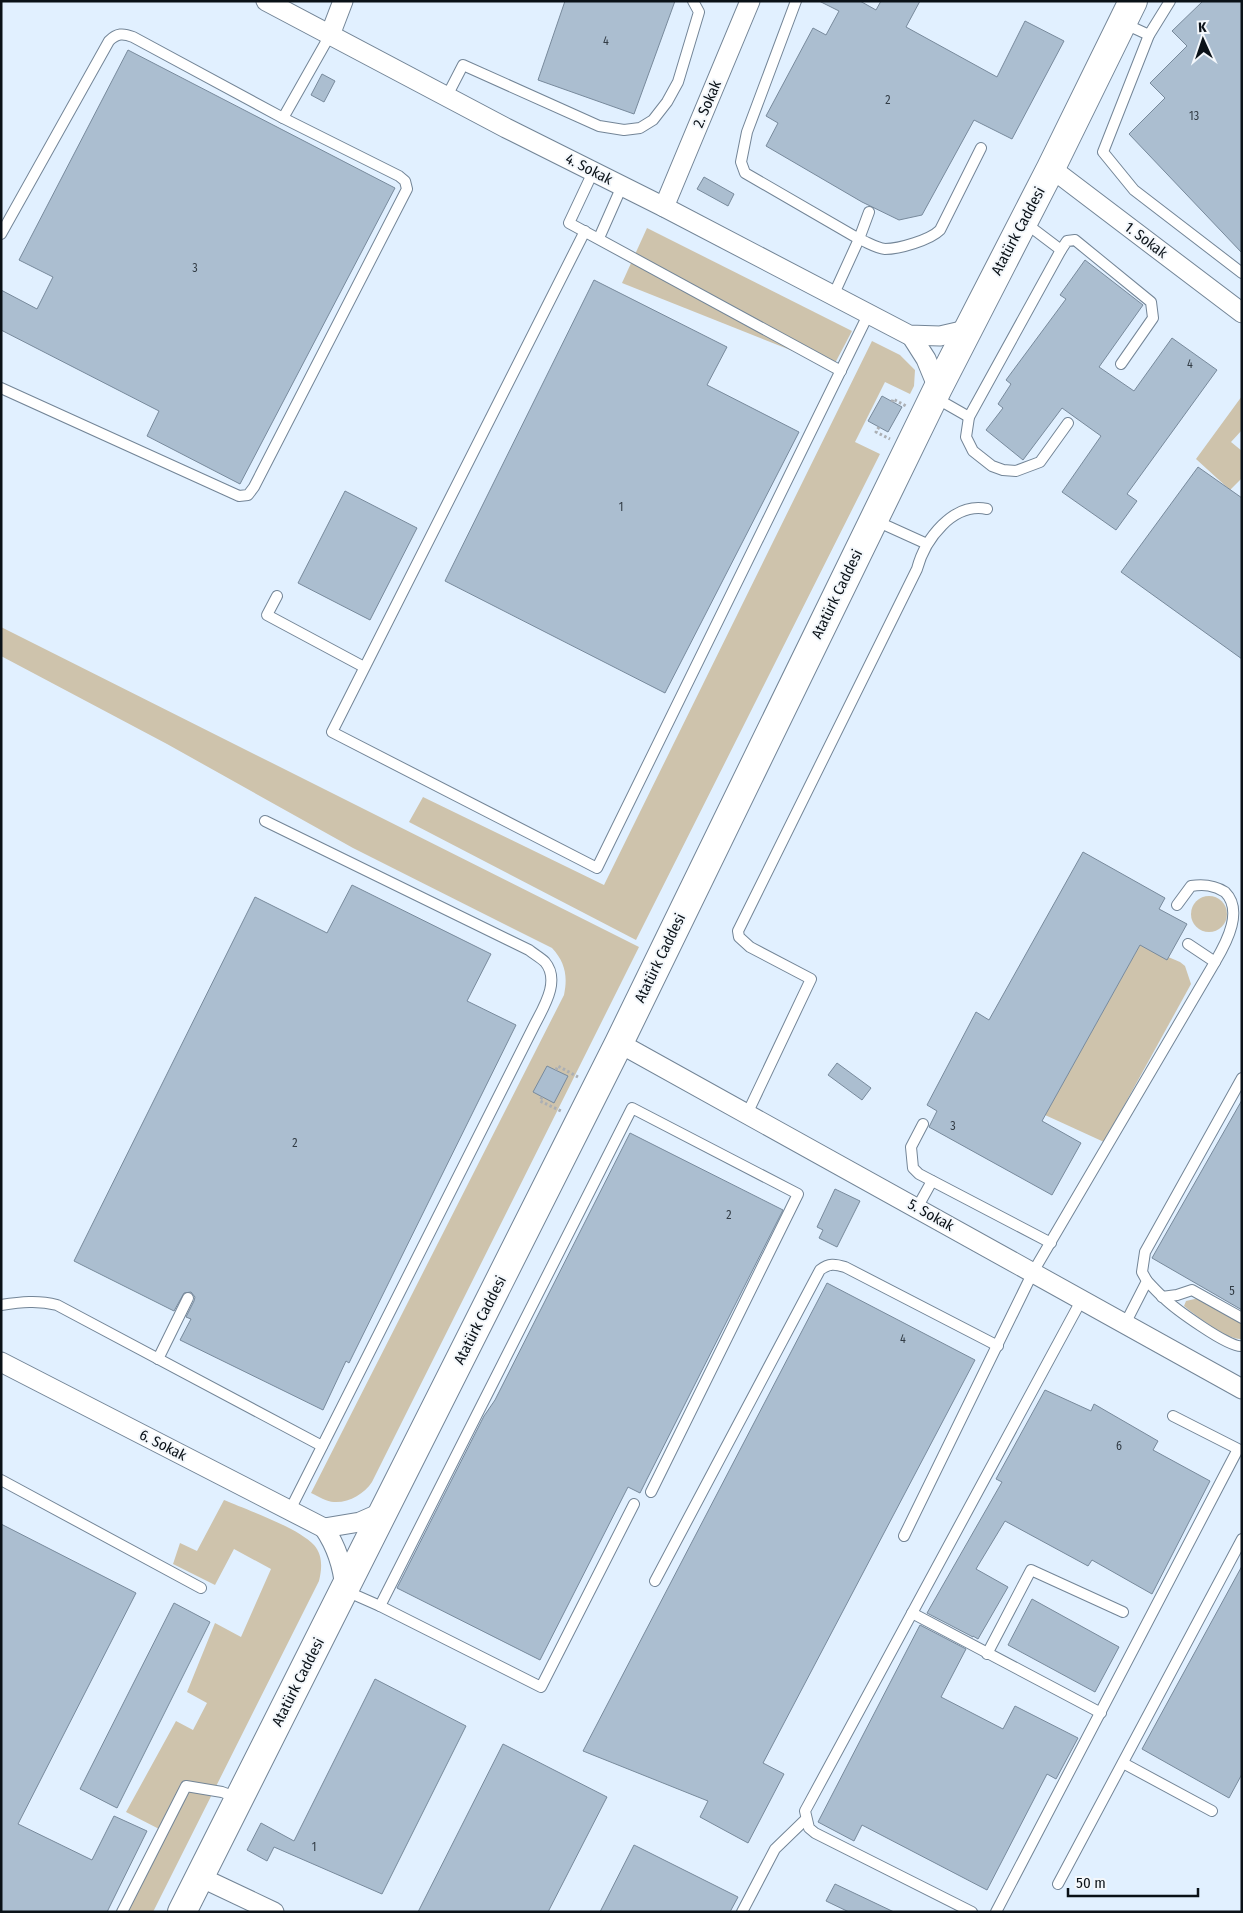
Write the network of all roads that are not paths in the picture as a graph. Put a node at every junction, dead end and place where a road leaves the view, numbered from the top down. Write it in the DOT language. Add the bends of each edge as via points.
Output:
graph roads {
  1 [pos="266,1"];
  2 [pos="343,1"];
  3 [pos="693,1"];
  4 [pos="750,1"];
  5 [pos="796,1"];
  6 [pos="1170,1"];
  7 [pos="1128,12"];
  8 [pos="330,35"];
  9 [pos="1149,35"];
  10 [pos="447,96"];
  11 [pos="283,118"];
  12 [pos="981,148"];
  13 [pos="1051,168"];
  14 [pos="594,172"];
  15 [pos="622,186"];
  16 [pos="664,207"];
  17 [pos="868,212"];
  18 [pos="1023,222"];
  19 [pos="585,231"];
  20 [pos="1,234"];
  21 [pos="599,238"];
  22 [pos="859,239"];
  23 [pos="1060,250"];
  24 [pos="1242,273"];
  25 [pos="833,296"];
  26 [pos="1242,313"];
  27 [pos="868,315"];
  28 [pos="966,330"];
  29 [pos="912,337"];
  30 [pos="1121,364"];
  31 [pos="841,371"];
  32 [pos="1,388"];
  33 [pos="936,392"];
  34 [pos="969,417"];
  35 [pos="1068,423"];
  36 [pos="987,509"];
  37 [pos="873,520"];
  38 [pos="927,544"];
  39 [pos="277,596"];
  40 [pos="364,667"];
  41 [pos="264,821"];
  42 [pos="1176,905"];
  43 [pos="1188,944"];
  44 [pos="1215,962"];
  45 [pos="619,1043"];
  46 [pos="1242,1078"];
  47 [pos="747,1114"];
  48 [pos="923,1124"];
  49 [pos="932,1181"];
  50 [pos="918,1208"];
  51 [pos="1051,1243"];
  52 [pos="1033,1272"];
  53 [pos="1147,1281"];
  54 [pos="1162,1297"];
  55 [pos="188,1298"];
  56 [pos="1082,1299"];
  57 [pos="1,1305"];
  58 [pos="1242,1318"];
  59 [pos="1125,1324"];
  60 [pos="998,1346"];
  61 [pos="1242,1346"];
  62 [pos="158,1359"];
  63 [pos="1,1362"];
  64 [pos="1242,1389"];
  65 [pos="1173,1416"];
  66 [pos="322,1446"];
  67 [pos="1,1480"];
  68 [pos="651,1492"];
  69 [pos="634,1504"];
  70 [pos="290,1510"];
  71 [pos="384,1511"];
  72 [pos="324,1528"];
  73 [pos="904,1536"];
  74 [pos="1242,1539"];
  75 [pos="655,1581"];
  76 [pos="202,1588"];
  77 [pos="345,1591"];
  78 [pos="380,1606"];
  79 [pos="1123,1612"];
  80 [pos="912,1613"];
  81 [pos="987,1654"];
  82 [pos="1101,1713"];
  83 [pos="1123,1763"];
  84 [pos="238,1798"];
  85 [pos="1212,1810"];
  86 [pos="806,1818"];
  87 [pos="200,1876"];
  88 [pos="1058,1884"];
  89 [pos="122,1912"];
  90 [pos="182,1912"];
  91 [pos="274,1912"];
  92 [pos="742,1912"];
  93 [pos="972,1912"];
  94 [pos="996,1912"];
  1 -- 8 [label="street, 4. Sokak"];
  2 -- 8 [label="street"];
  3 -- 10 [label="lane" via="699,12 678,82 653,120 640,128 624,130 599,126 463,65"];
  4 -- 16 [label="street, 2. Sokak"];
  5 -- 22 [label="lane" via="752,115 741,162 745,173 759,183"];
  6 -- 9 [label="lane"];
  7 -- 9 [label="lane"];
  7 -- 13 [label="street, Atatürk Caddesi"];
  8 -- 10 [label="street, 4. Sokak"];
  8 -- 11 [label="lane"];
  9 -- 24 [label="lane" via="1103,152 1134,190"];
  10 -- 14 [label="street, 4. Sokak"];
  11 -- 20 [label="lane" via="133,37 115,35"];
  11 -- 32 [label="lane" via="398,176 408,189 248,495 239,496"];
  12 -- 22 [label="lane" via="934,236 884,249"];
  13 -- 18 [label="street, Atatürk Caddesi"];
  13 -- 26 [label="street, 1. Sokak"];
  14 -- 15 [label="street, 4. Sokak"];
  14 -- 19 [label="lane" via="569,222"];
  15 -- 16 [label="street, 4. Sokak"];
  15 -- 21 [label="lane"];
  16 -- 25 [label="street, 4. Sokak"];
  17 -- 22 [label="lane"];
  18 -- 23 [label="lane"];
  18 -- 28 [label="street, Atatürk Caddesi"];
  19 -- 21 [label="lane"];
  19 -- 40 [label="lane"];
  21 -- 31 [label="lane"];
  22 -- 25 [label="lane"];
  23 -- 30 [label="lane" via="1067,241 1075,240 1151,302 1153,318"];
  23 -- 34 [label="lane"];
  25 -- 27 [label="street, 4. Sokak"];
  27 -- 29 [label="street, 4. Sokak"];
  27 -- 31 [label="lane"];
  28 -- 29 [label="street" via="950,335"];
  28 -- 33 [label="street, Atatürk Caddesi"];
  29 -- 33 [label="street" via="929,365"];
  31 -- 40 [label="lane" via="597,868 332,732"];
  33 -- 34 [label="lane"];
  33 -- 37 [label="street, Atatürk Caddesi"];
  34 -- 35 [label="lane" via="966,437 973,451 992,466 1016,471 1040,462"];
  36 -- 38 [label="lane" via="971,508 957,513"];
  37 -- 38 [label="lane"];
  37 -- 45 [label="street, Atatürk Caddesi"];
  38 -- 47 [label="lane" via="918,569 738,930 739,937 750,947 811,979"];
  39 -- 40 [label="lane" via="267,615"];
  41 -- 66 [label="lane" via="529,950 545,962 552,983 547,1000"];
  42 -- 44 [label="lane" via="1192,886 1203,884 1219,888 1234,898 1238,919"];
  43 -- 44 [label="lane"];
  44 -- 51 [label="lane"];
  45 -- 47 [label="street, 5. Sokak"];
  45 -- 71 [label="street, Atatürk Caddesi"];
  46 -- 53 [label="lane" via="1145,1252 1142,1272"];
  47 -- 50 [label="street, 5. Sokak"];
  48 -- 49 [label="lane" via="911,1147 913,1168"];
  49 -- 50 [label="lane"];
  49 -- 51 [label="lane"];
  50 -- 52 [label="street, 5. Sokak"];
  51 -- 52 [label="lane"];
  52 -- 56 [label="street, 5. Sokak"];
  52 -- 60 [label="lane"];
  53 -- 54 [label="lane"];
  53 -- 59 [label="lane"];
  54 -- 58 [label="lane" via="1192,1290"];
  54 -- 61 [label="lane" via="1226,1342"];
  55 -- 62 [label="lane"];
  56 -- 59 [label="street, 5. Sokak"];
  56 -- 80 [label="lane"];
  57 -- 62 [label="lane" via="31,1301 57,1306"];
  59 -- 64 [label="street, 5. Sokak"];
  60 -- 73 [label="lane"];
  60 -- 75 [label="lane" via="845,1267 826,1265 820,1270"];
  62 -- 66 [label="lane"];
  63 -- 70 [label="street, 6. Sokak"];
  65 -- 82 [label="lane" via="1238,1449"];
  66 -- 70 [label="lane"];
  67 -- 76 [label="lane"];
  68 -- 78 [label="lane" via="798,1194 632,1108"];
  69 -- 78 [label="lane" via="541,1687"];
  70 -- 72 [label="street, 6. Sokak"];
  71 -- 72 [label="street" via="360,1522"];
  71 -- 77 [label="street, Atatürk Caddesi"];
  72 -- 77 [label="street" via="341,1562"];
  74 -- 83 [label="lane"];
  77 -- 78 [label="lane"];
  77 -- 84 [label="street, Atatürk Caddesi"];
  79 -- 81 [label="lane" via="1031,1570"];
  80 -- 81 [label="lane"];
  80 -- 86 [label="lane" via="808,1804"];
  81 -- 82 [label="lane"];
  82 -- 94 [label="lane"];
  83 -- 85 [label="lane"];
  83 -- 88 [label="lane"];
  84 -- 87 [label="street, Atatürk Caddesi"];
  84 -- 89 [label="lane" via="186,1786"];
  86 -- 92 [label="lane" via="775,1849"];
  86 -- 93 [label="lane" via="809,1828 815,1833"];
  87 -- 90 [label="street, Atatürk Caddesi"];
  87 -- 91 [label="street"];
}
